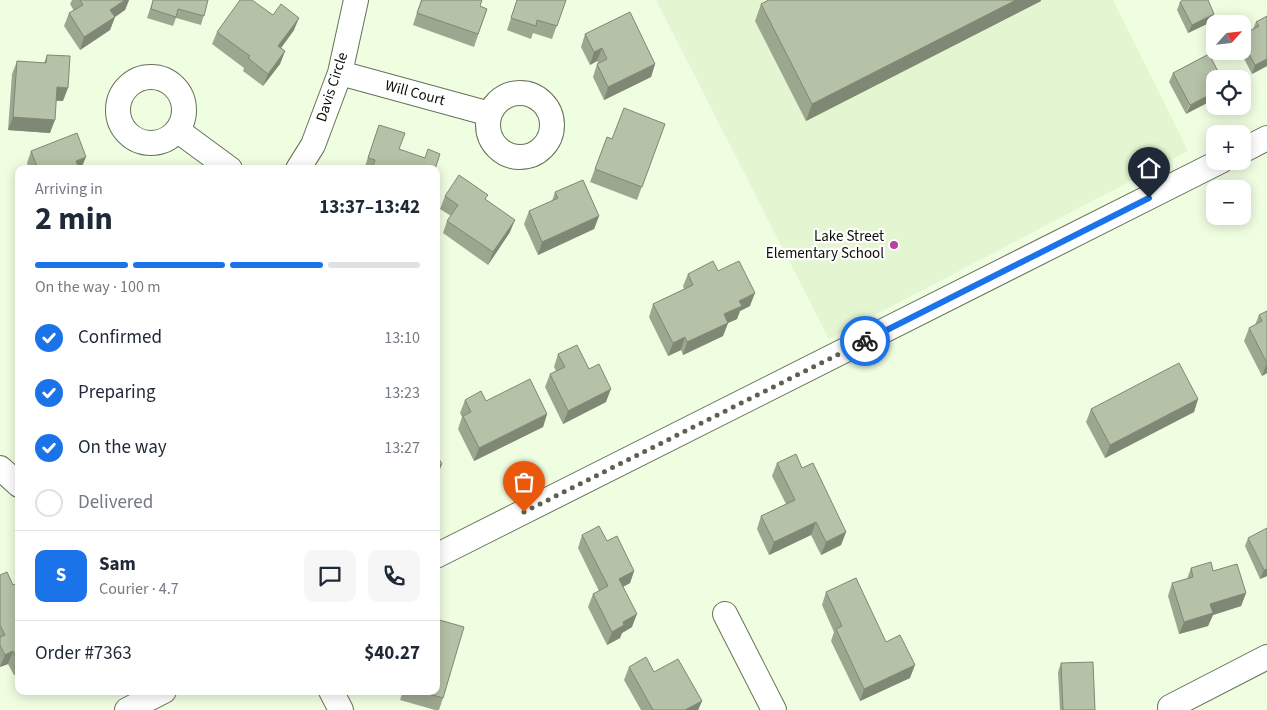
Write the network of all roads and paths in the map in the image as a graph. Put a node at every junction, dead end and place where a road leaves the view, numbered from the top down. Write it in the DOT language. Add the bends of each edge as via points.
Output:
graph roads {
  1 [pos="356,0"];
  2 [pos="340,73"];
  3 [pos="490,114"];
  4 [pos="177,130"];
  5 [pos="1267,138"];
  6 [pos="1251,146"];
  7 [pos="225,165"];
  8 [pos="300,165"];
  9 [pos="1206,169"];
  10 [pos="0,468"];
  11 [pos="15,481"];
  12 [pos="440,554"];
  13 [pos="726,614"];
  14 [pos="1267,658"];
  15 [pos="156,695"];
  16 [pos="333,695"];
  17 [pos="1171,708"];
  18 [pos="127,710"];
  19 [pos="341,710"];
  20 [pos="774,710"];
  1 -- 2 [label="street, Davis Circle"];
  2 -- 3 [label="street, Will Court"];
  2 -- 8 [label="street, Davis Circle" via="313,145"];
  4 -- 7 [label="street"];
  5 -- 6 [label="street"];
  9 -- 12 [label="street"];
  10 -- 11 [label="street"];
  13 -- 20 [label="street"];
  14 -- 17 [label="street"];
  15 -- 18 [label="street"];
  16 -- 19 [label="street"];
}
